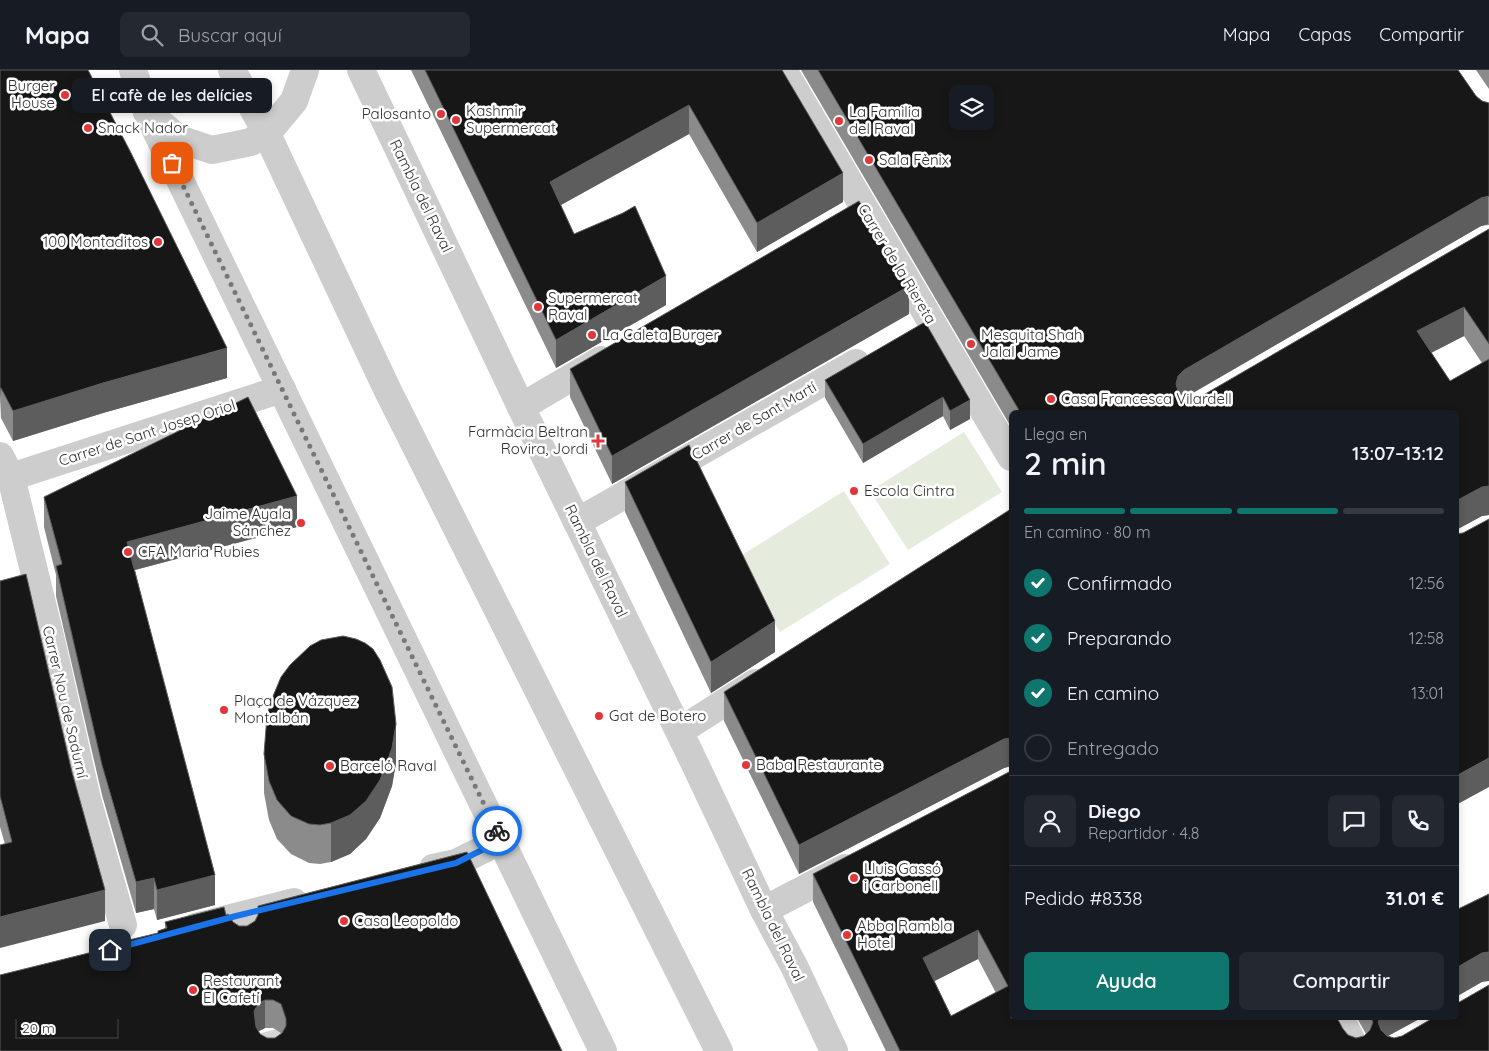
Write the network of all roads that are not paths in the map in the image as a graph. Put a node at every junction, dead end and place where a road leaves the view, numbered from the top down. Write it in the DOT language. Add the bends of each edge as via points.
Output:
graph roads {
  1 [pos="133,70"];
  2 [pos="232,70"];
  3 [pos="305,70"];
  4 [pos="361,70"];
  5 [pos="783,70"];
  6 [pos="147,112"];
  7 [pos="266,132"];
  8 [pos="621,349"];
  9 [pos="874,353"];
  10 [pos="282,389"];
  11 [pos="521,407"];
  12 [pos="1009,454"];
  13 [pos="5,467"];
  14 [pos="577,522"];
  15 [pos="777,669"];
  16 [pos="680,731"];
  17 [pos="502,840"];
  18 [pos="863,858"];
  19 [pos="409,874"];
  20 [pos="322,895"];
  21 [pos="764,910"];
  22 [pos="175,932"];
  23 [pos="127,938"];
  24 [pos="1341,1020"];
  25 [pos="603,1051"];
  26 [pos="719,1051"];
  27 [pos="834,1051"];
  28 [pos="1357,1051"];
  1 -- 6 [label="street"];
  2 -- 7 [label="street"];
  3 -- 7 [label="street" via="294,100"];
  4 -- 11 [label="street, Rambla del Raval"];
  5 -- 12 [label="street, Carrer de la Riereta" via="853,214 920,327"];
  6 -- 7 [label="street" via="179,139 212,150 251,142"];
  6 -- 10 [label="street"];
  7 -- 26 [label="street" via="388,391"];
  8 -- 11 [label="street"];
  9 -- 14 [label="street, Carrer de Sant Martí"];
  10 -- 13 [label="street, Carrer de Sant Josep Oriol"];
  10 -- 17 [label="street"];
  11 -- 14 [label="street, Rambla del Raval"];
  13 -- 23 [label="street, Carrer Nou de Sadurní" via="60,633 87,799"];
  14 -- 16 [label="street, Rambla del Raval"];
  15 -- 16 [label="street"];
  16 -- 21 [label="street, Rambla del Raval"];
  17 -- 19 [label="street" via="456,863"];
  17 -- 25 [label="street"];
  18 -- 21 [label="street"];
  20 -- 22 [label="street" via="239,927"];
  21 -- 27 [label="street, Rambla del Raval"];
  24 -- 28 [label="street"];
}
